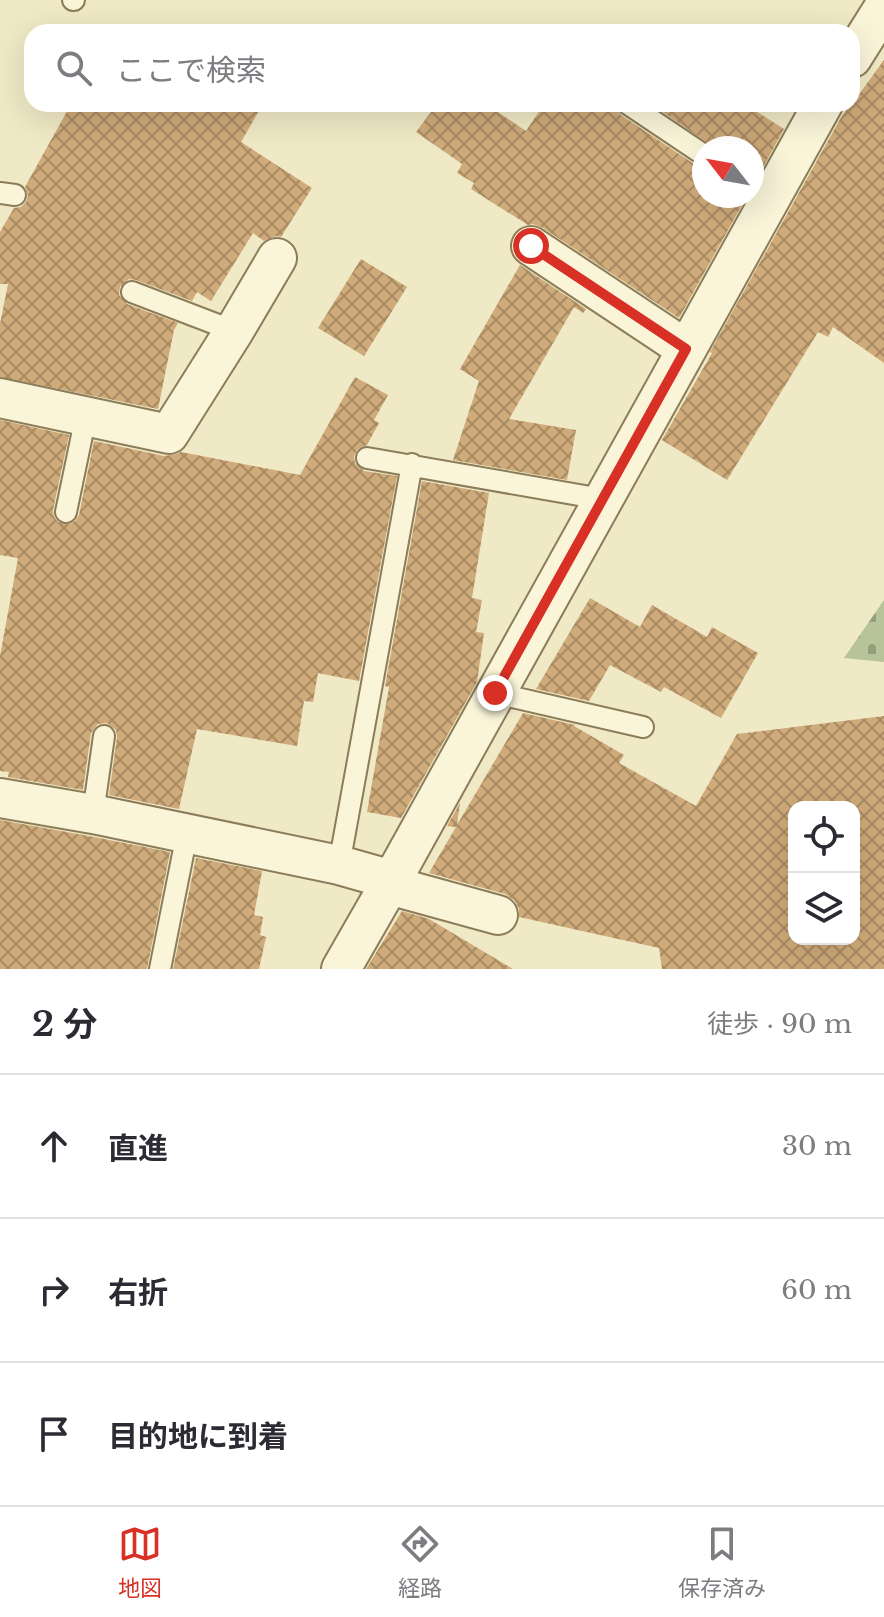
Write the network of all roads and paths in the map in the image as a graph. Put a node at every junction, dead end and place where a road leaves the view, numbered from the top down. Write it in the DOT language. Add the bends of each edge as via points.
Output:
graph roads {
  1 [pos="884,7"];
  2 [pos="860,45"];
  3 [pos="640,112"];
  4 [pos="817,112"];
  5 [pos="692,147"];
  6 [pos="764,187"];
  7 [pos="753,208"];
  8 [pos="531,246"];
  9 [pos="277,258"];
  10 [pos="132,292"];
  11 [pos="234,331"];
  12 [pos="686,349"];
  13 [pos="0,398"];
  14 [pos="86,416"];
  15 [pos="367,458"];
  16 [pos="412,464"];
  17 [pos="602,499"];
  18 [pos="66,512"];
  19 [pos="495,693"];
  20 [pos="643,727"];
  21 [pos="104,736"];
  22 [pos="0,798"];
  23 [pos="93,814"];
  24 [pos="187,834"];
  25 [pos="339,865"];
  26 [pos="391,883"];
  27 [pos="498,915"];
  28 [pos="160,969"];
  29 [pos="341,969"];
  1 -- 2 [label="street"];
  3 -- 5 [label="lane"];
  4 -- 6 [label="street"];
  7 -- 12 [label="street"];
  8 -- 12 [label="street"];
  9 -- 11 [label="street"];
  10 -- 11 [label="lane"];
  11 -- 14 [label="street" via="169,434"];
  12 -- 17 [label="street"];
  13 -- 14 [label="street"];
  14 -- 18 [label="lane"];
  15 -- 16 [label="lane"];
  16 -- 17 [label="lane"];
  16 -- 25 [label="lane"];
  17 -- 19 [label="street"];
  19 -- 20 [label="lane"];
  19 -- 26 [label="street"];
  21 -- 23 [label="lane"];
  22 -- 23 [label="street"];
  23 -- 24 [label="street"];
  24 -- 25 [label="street"];
  24 -- 28 [label="lane"];
  25 -- 26 [label="street"];
  26 -- 27 [label="street"];
  26 -- 29 [label="street"];
}
